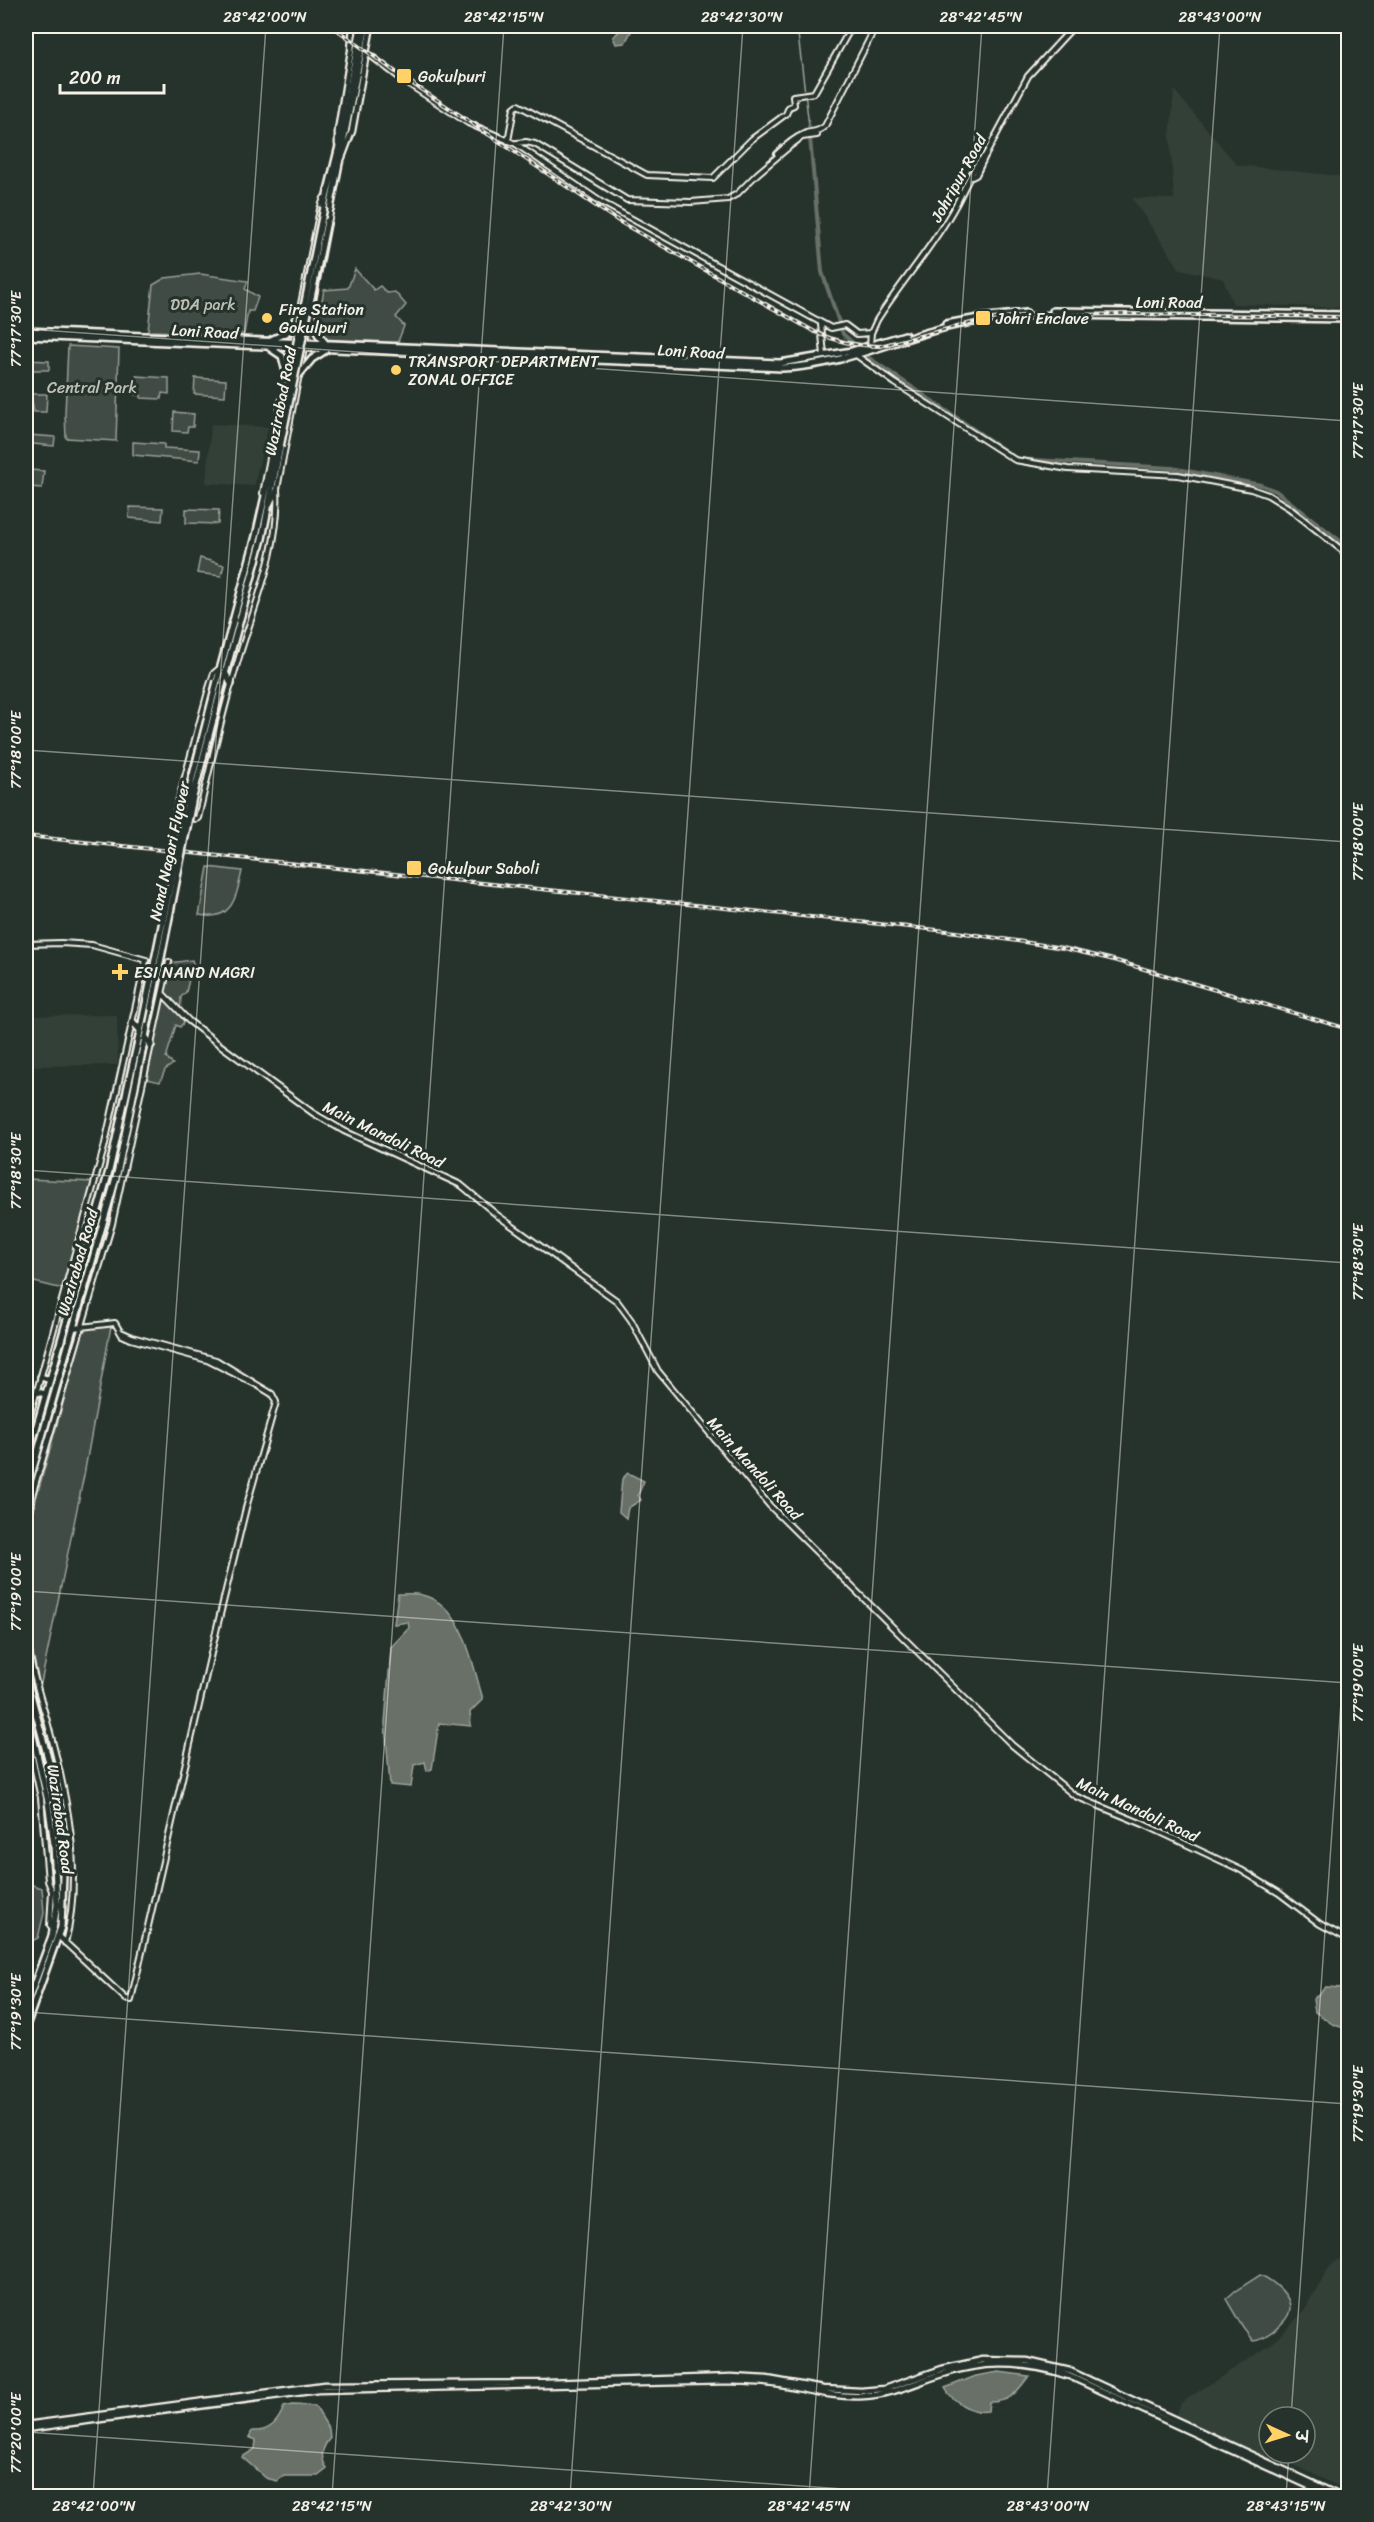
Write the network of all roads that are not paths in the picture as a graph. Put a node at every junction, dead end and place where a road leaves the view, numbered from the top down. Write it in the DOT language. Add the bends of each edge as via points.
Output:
graph roads {
  1 [pos="361,26"];
  2 [pos="368,26"];
  3 [pos="852,26"];
  4 [pos="876,26"];
  5 [pos="1074,26"];
  6 [pos="353,28"];
  7 [pos="366,52"];
  8 [pos="343,134"];
  9 [pos="508,141"];
  10 [pos="516,144"];
  11 [pos="339,146"];
  12 [pos="335,178"];
  13 [pos="328,189"];
  14 [pos="327,208"];
  15 [pos="327,220"];
  16 [pos="312,312"];
  17 [pos="1348,317"];
  18 [pos="297,319"];
  19 [pos="821,323"];
  20 [pos="309,324"];
  21 [pos="26,331"];
  22 [pos="870,333"];
  23 [pos="26,336"];
  24 [pos="903,338"];
  25 [pos="266,344"];
  26 [pos="292,345"];
  27 [pos="305,346"];
  28 [pos="327,346"];
  29 [pos="870,346"];
  30 [pos="859,352"];
  31 [pos="824,357"];
  32 [pos="286,372"];
  33 [pos="298,376"];
  34 [pos="272,488"];
  35 [pos="266,509"];
  36 [pos="279,510"];
  37 [pos="258,551"];
  38 [pos="269,554"];
  39 [pos="1348,555"];
  40 [pos="233,640"];
  41 [pos="243,643"];
  42 [pos="222,670"];
  43 [pos="219,683"];
  44 [pos="231,684"];
  45 [pos="26,944"];
  46 [pos="169,962"];
  47 [pos="163,994"];
  48 [pos="134,1022"];
  49 [pos="141,1026"];
  50 [pos="145,1036"];
  51 [pos="151,1046"];
  52 [pos="82,1326"];
  53 [pos="72,1328"];
  54 [pos="41,1377"];
  55 [pos="50,1380"];
  56 [pos="37,1392"];
  57 [pos="46,1394"];
  58 [pos="26,1430"];
  59 [pos="26,1464"];
  60 [pos="26,1493"];
  61 [pos="26,1528"];
  62 [pos="26,1627"];
  63 [pos="26,1676"];
  64 [pos="26,1705"];
  65 [pos="26,1729"];
  66 [pos="70,1837"];
  67 [pos="61,1838"];
  68 [pos="57,1894"];
  69 [pos="54,1929"];
  70 [pos="58,1937"];
  71 [pos="1348,1939"];
  72 [pos="65,1944"];
  73 [pos="26,2006"];
  74 [pos="26,2026"];
  75 [pos="1041,2366"];
  76 [pos="26,2427"];
  77 [pos="1331,2496"];
  78 [pos="1340,2496"];
  1 -- 8 [label="highway, Wazirabad Road"];
  2 -- 7 [label="main road"];
  2 -- 8 [label="highway, Wazirabad Road"];
  3 -- 9 [label="street" via="816,91 793,96 794,105 711,179 647,175 520,106 515,107"];
  4 -- 10 [label="street" via="828,122 777,156 728,199 627,200 535,144"];
  5 -- 22 [label="street, Johripur Road" via="1028,76 942,231"];
  6 -- 11 [label="main road"];
  7 -- 9 [label="street" via="468,123"];
  7 -- 12 [label="main road" via="352,131"];
  8 -- 11 [label="highway, Wazirabad Road"];
  8 -- 12 [label="highway, Wazirabad Road"];
  9 -- 10 [label="street"];
  10 -- 19 [label="street" via="601,202"];
  11 -- 13 [label="highway, Wazirabad Road"];
  12 -- 14 [label="highway, Wazirabad Road"];
  13 -- 14 [label="highway"];
  13 -- 18 [label="street, Wazirabad Road" via="320,209"];
  14 -- 15 [label="main road"];
  14 -- 16 [label="street, Wazirabad Road" via="330,220"];
  14 -- 34 [label="highway, bridge"];
  15 -- 34 [label="highway, bridge"];
  16 -- 20 [label="street, Wazirabad Road"];
  16 -- 28 [label="highway" via="314,324"];
  17 -- 24 [label="highway, Loni Road" via="1053,315 965,323"];
  18 -- 20 [label="street" via="301,329"];
  18 -- 25 [label="highway" via="286,333"];
  18 -- 26 [label="street, Wazirabad Road"];
  19 -- 22 [label="street" via="836,328 847,325 857,334"];
  19 -- 31 [label="street"];
  20 -- 27 [label="street, Wazirabad Road"];
  21 -- 25 [label="highway, Loni Road"];
  22 -- 29 [label="street"];
  23 -- 25 [label="highway, Loni Road"];
  24 -- 29 [label="highway, Loni Road"];
  24 -- 30 [label="highway, Loni Road"];
  25 -- 26 [label="highway, Loni Road"];
  25 -- 32 [label="highway" via="282,356"];
  26 -- 27 [label="highway, Loni Road"];
  26 -- 32 [label="street, Wazirabad Road"];
  27 -- 28 [label="highway, Loni Road"];
  27 -- 33 [label="street, Wazirabad Road"];
  28 -- 30 [label="highway, Loni Road" via="782,368 828,364"];
  28 -- 31 [label="highway, Loni Road" via="780,363"];
  28 -- 33 [label="highway"];
  29 -- 30 [label="highway, Loni Road"];
  30 -- 31 [label="highway, Loni Road"];
  30 -- 39 [label="street" via="895,383 1015,460 1068,469 1178,475 1251,489 1289,508"];
  32 -- 35 [label="street, Wazirabad Road" via="264,480"];
  33 -- 34 [label="street, Wazirabad Road"];
  34 -- 35 [label="highway"];
  34 -- 36 [label="street, Wazirabad Road"];
  35 -- 36 [label="street"];
  35 -- 37 [label="highway, Wazirabad Road"];
  35 -- 42 [label="highway, Wazirabad Road"];
  36 -- 38 [label="street, Wazirabad Road"];
  37 -- 38 [label="street"];
  37 -- 40 [label="highway, Wazirabad Road"];
  38 -- 41 [label="street, Wazirabad Road"];
  40 -- 41 [label="street"];
  40 -- 42 [label="highway, Wazirabad Road"];
  41 -- 44 [label="street, Wazirabad Road"];
  42 -- 43 [label="highway, Nand Nagari Flyover"];
  42 -- 44 [label="highway"];
  42 -- 44 [label="street, Wazirabad Road" via="213,673 178,816 198,818"];
  43 -- 49 [label="highway, Nand Nagari Flyover, bridge" via="192,779"];
  43 -- 50 [label="highway, Nand Nagari Flyover, bridge"];
  45 -- 48 [label="street" via="92,945 146,960"];
  46 -- 47 [label="street"];
  47 -- 51 [label="street"];
  47 -- 71 [label="street, Main Mandoli Road" via="189,1021 313,1113 461,1185 617,1301 658,1371 771,1506 962,1697 1055,1781 1081,1798 1247,1874"];
  48 -- 49 [label="highway"];
  48 -- 54 [label="street"];
  49 -- 55 [label="highway, Wazirabad Road" via="109,1171"];
  50 -- 51 [label="highway"];
  50 -- 53 [label="highway, Wazirabad Road" via="117,1174"];
  51 -- 52 [label="street" via="112,1224"];
  52 -- 53 [label="street"];
  52 -- 61 [label="street"];
  52 -- 72 [label="street" via="115,1323 121,1332 132,1337 216,1360 272,1394 276,1402 218,1623 131,2000"];
  53 -- 60 [label="highway, Wazirabad Road"];
  54 -- 55 [label="highway"];
  54 -- 56 [label="street"];
  55 -- 57 [label="highway, Wazirabad Road"];
  56 -- 57 [label="highway"];
  56 -- 58 [label="street"];
  57 -- 59 [label="highway, Wazirabad Road"];
  62 -- 66 [label="street" via="32,1673 58,1764"];
  63 -- 67 [label="highway, Wazirabad Road" via="50,1766"];
  64 -- 68 [label="highway, Wazirabad Road" via="48,1802"];
  65 -- 68 [label="street" via="41,1798 48,1881"];
  66 -- 67 [label="highway"];
  66 -- 72 [label="street" via="72,1909"];
  67 -- 68 [label="highway, Wazirabad Road"];
  68 -- 69 [label="highway, Wazirabad Road"];
  68 -- 70 [label="highway, Wazirabad Road"];
  69 -- 70 [label="street"];
  69 -- 73 [label="highway, Wazirabad Road"];
  70 -- 72 [label="street"];
  70 -- 74 [label="highway, Wazirabad Road"];
  75 -- 76 [label="main road" via="1009,2359 974,2361 884,2389 864,2391 731,2377 324,2385"];
  75 -- 77 [label="main road"];
  75 -- 78 [label="main road" via="1070,2371"];
}
